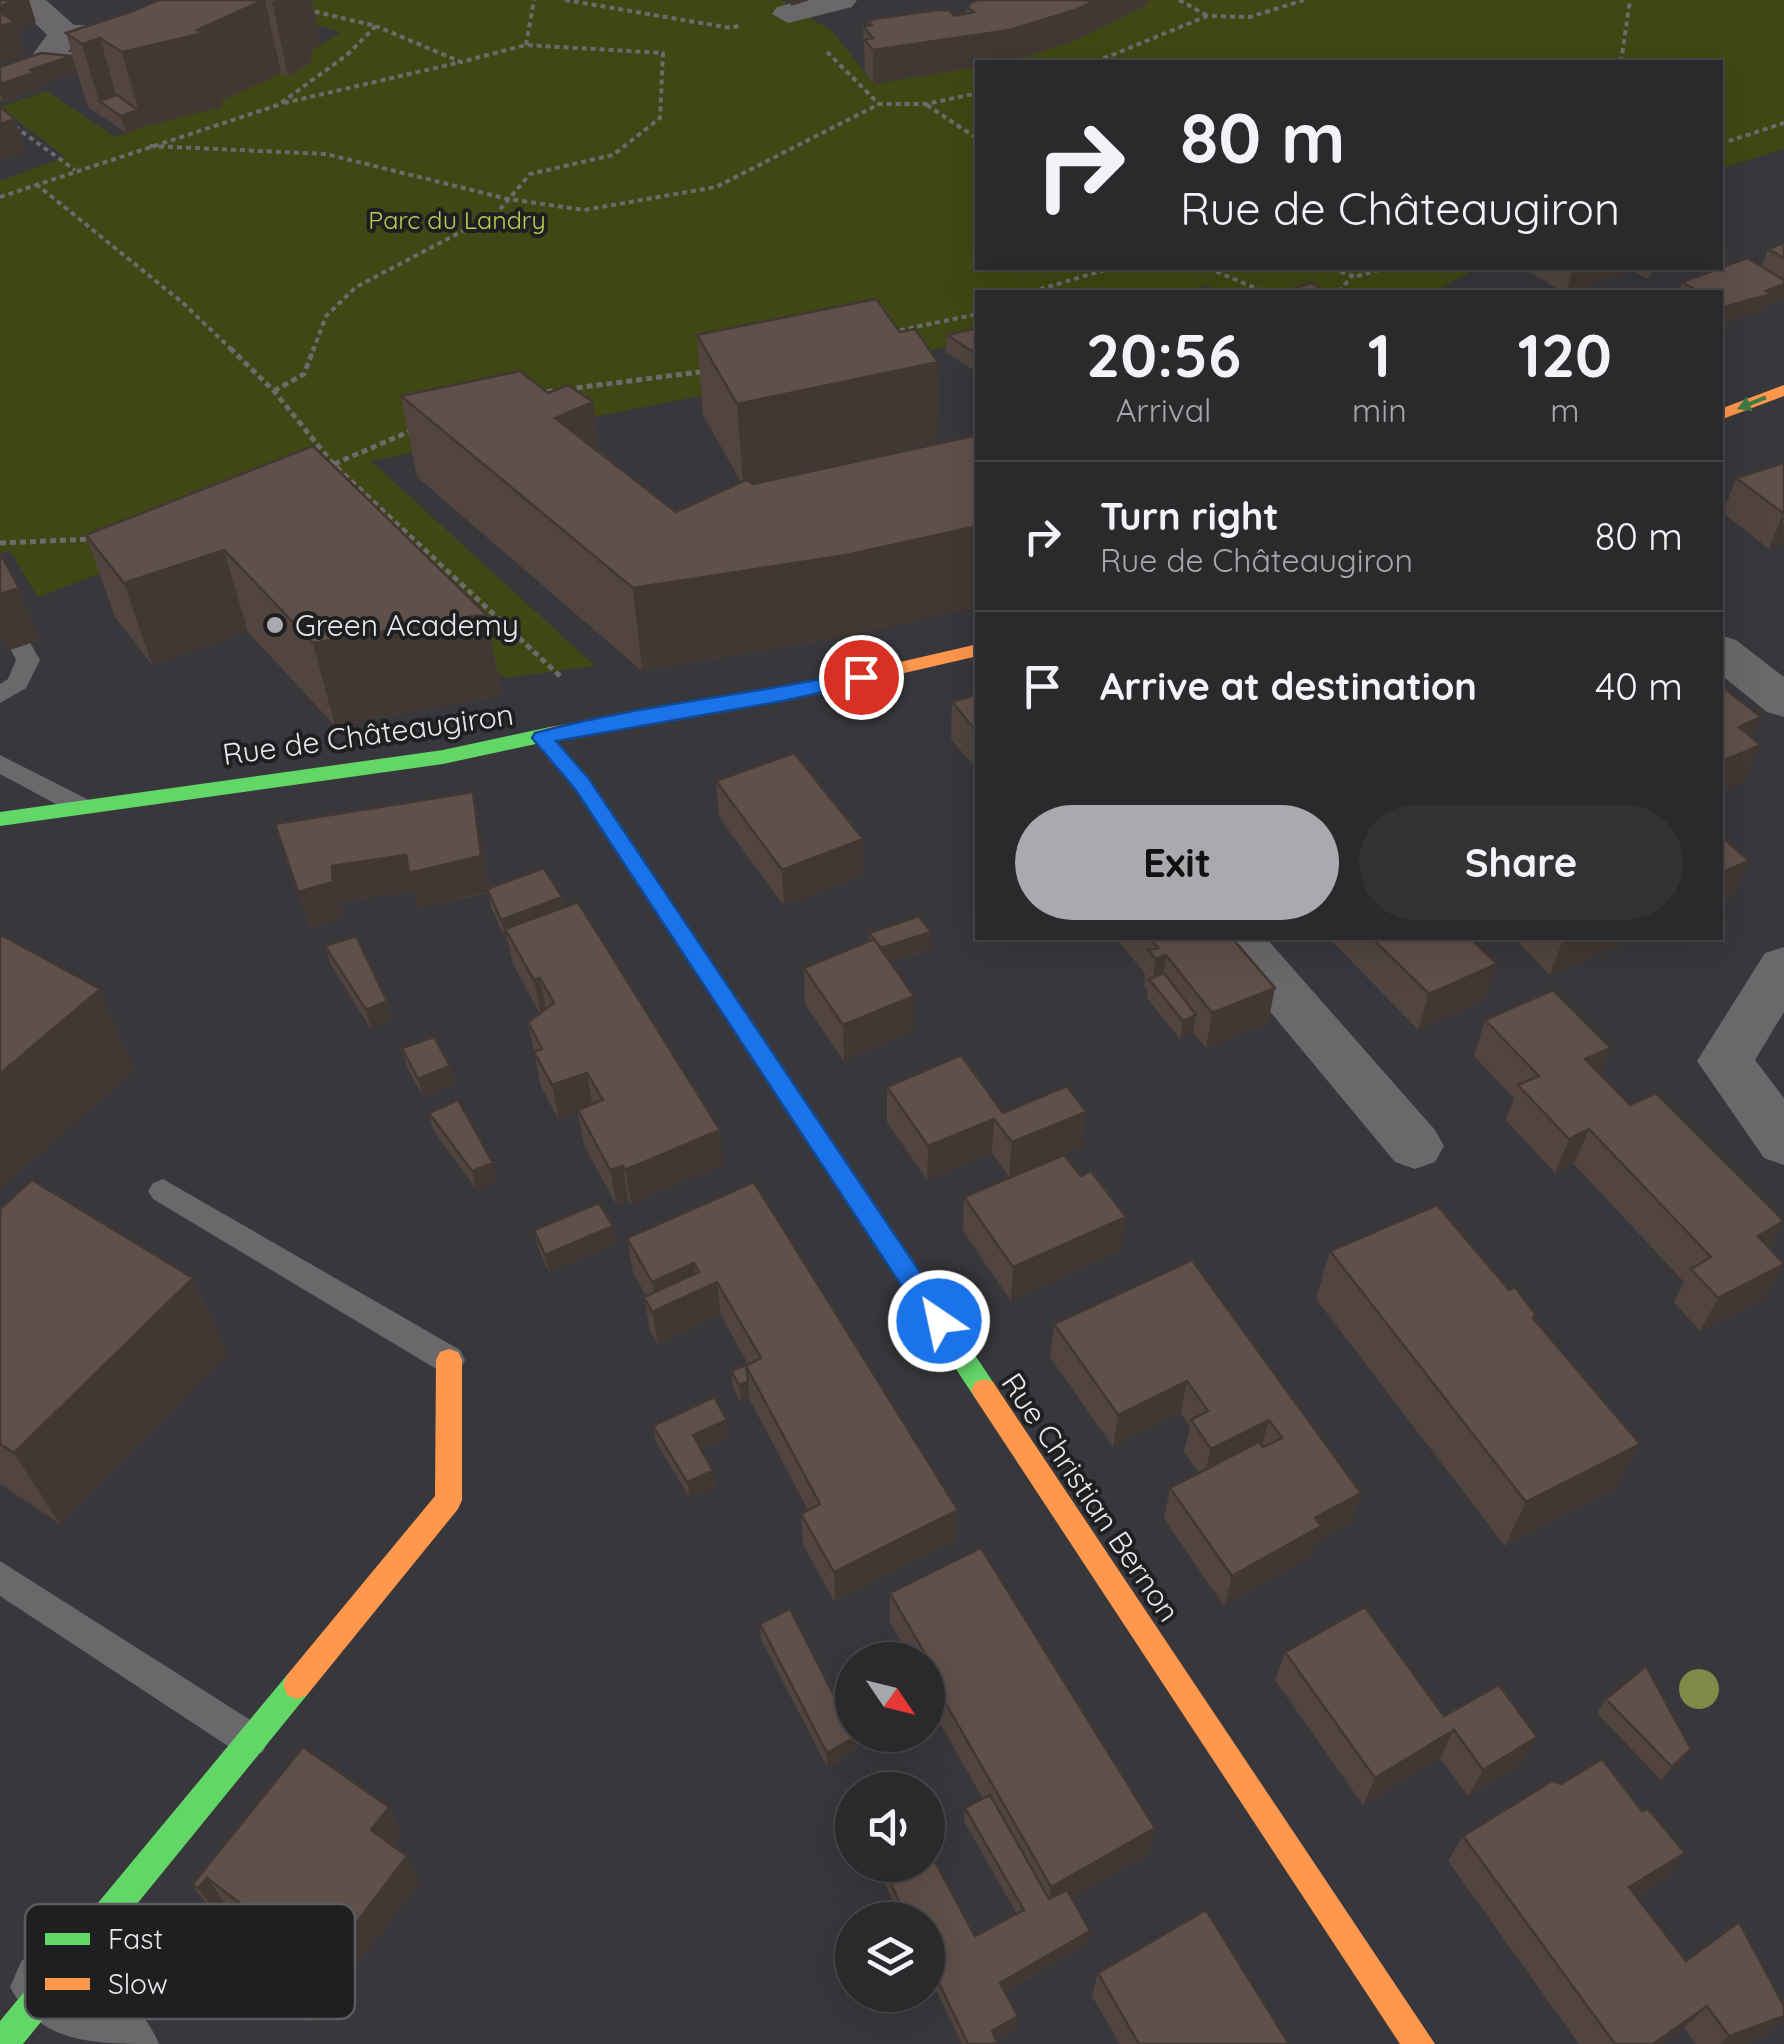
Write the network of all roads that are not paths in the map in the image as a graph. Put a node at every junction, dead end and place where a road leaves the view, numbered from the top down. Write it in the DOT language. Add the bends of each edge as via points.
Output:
graph roads {
  1 [pos="28,0"];
  2 [pos="841,0"];
  3 [pos="788,14"];
  4 [pos="64,34"];
  5 [pos="1784,390"];
  6 [pos="1723,414"];
  7 [pos="1784,415"];
  8 [pos="1723,439"];
  9 [pos="20,646"];
  10 [pos="975,651"];
  11 [pos="1723,652"];
  12 [pos="0,695"];
  13 [pos="1784,701"];
  14 [pos="542,738"];
  15 [pos="0,762"];
  16 [pos="78,805"];
  17 [pos="0,820"];
  18 [pos="1238,940"];
  19 [pos="1784,967"];
  20 [pos="1784,1142"];
  21 [pos="1416,1146"];
  22 [pos="164,1191"];
  23 [pos="449,1360"];
  24 [pos="0,1576"];
  25 [pos="250,1740"];
  26 [pos="117,1904"];
  27 [pos="36,2019"];
  28 [pos="120,2044"];
  29 [pos="1419,2044"];
  1 -- 4 [label="street"];
  2 -- 3 [label="street"];
  4 -- 4 [label="street" via="29,66 112,62 128,36"];
  5 -- 6 [label="street, one-way"];
  7 -- 8 [label="street"];
  9 -- 12 [label="lane" via="28,660 18,683"];
  10 -- 14 [label="street, Rue de Châteaugiron" via="783,695"];
  11 -- 13 [label="street"];
  14 -- 16 [label="street, Rue de Châteaugiron"];
  14 -- 29 [label="street, Rue Christian Bernon" via="582,784"];
  15 -- 16 [label="lane"];
  16 -- 17 [label="street, Rue de Châteaugiron"];
  18 -- 21 [label="street"];
  19 -- 20 [label="street" via="1725,1061"];
  22 -- 23 [label="lane"];
  23 -- 25 [label="street" via="448,1500"];
  24 -- 25 [label="lane"];
  25 -- 26 [label="street"];
  27 -- 28 [label="street"];
}
